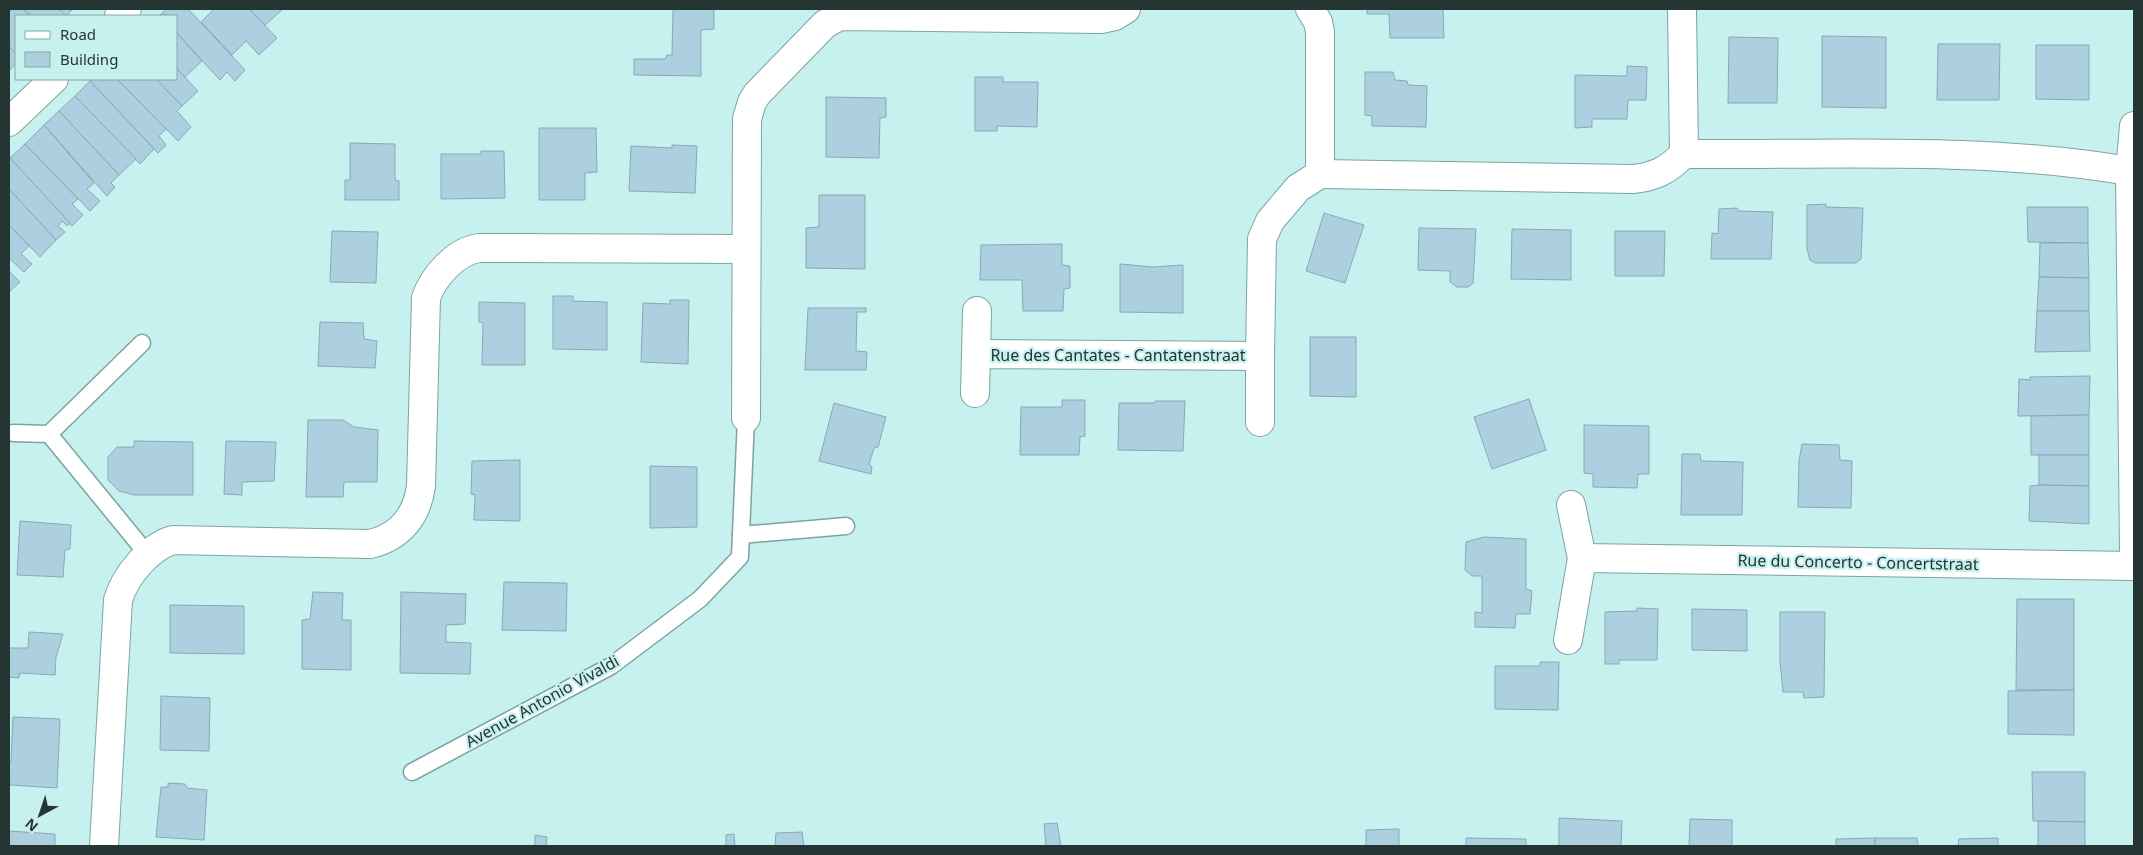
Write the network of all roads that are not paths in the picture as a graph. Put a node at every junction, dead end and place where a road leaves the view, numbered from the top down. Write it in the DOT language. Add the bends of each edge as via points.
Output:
graph roads {
  1 [pos="1126,9"];
  2 [pos="1310,9"];
  3 [pos="1682,9"];
  4 [pos="53,80"];
  5 [pos="9,122"];
  6 [pos="2134,126"];
  7 [pos="1684,154"];
  8 [pos="2132,172"];
  9 [pos="1320,174"];
  10 [pos="746,250"];
  11 [pos="977,311"];
  12 [pos="142,343"];
  13 [pos="976,354"];
  14 [pos="1260,356"];
  15 [pos="975,393"];
  16 [pos="746,418"];
  17 [pos="1260,422"];
  18 [pos="13,433"];
  19 [pos="49,434"];
  20 [pos="1571,505"];
  21 [pos="846,526"];
  22 [pos="741,535"];
  23 [pos="148,555"];
  24 [pos="2134,555"];
  25 [pos="1582,558"];
  26 [pos="2134,566"];
  27 [pos="1568,640"];
  28 [pos="412,772"];
  29 [pos="104,846"];
  1 -- 10 [label="street" via="1116,16 1101,19 851,15 832,19 757,94 749,110"];
  2 -- 9 [label="street" via="1320,32"];
  3 -- 7 [label="street"];
  4 -- 5 [label="street"];
  6 -- 8 [label="street"];
  7 -- 8 [label="street" via="2009,158"];
  7 -- 9 [label="street" via="1657,175 1633,179"];
  8 -- 24 [label="street"];
  9 -- 14 [label="street, Rue des Cantates - Cantatenstraat" via="1298,188 1270,222 1262,239"];
  10 -- 16 [label="street"];
  10 -- 23 [label="street" via="479,248 464,252 439,276 426,298 421,486 417,506 402,528 386,540 370,544 173,540"];
  11 -- 13 [label="street, Rue des Cantates - Cantatenstraat"];
  12 -- 19 [label="lane"];
  13 -- 14 [label="street, Rue des Cantates - Cantatenstraat"];
  13 -- 15 [label="street, Rue des Cantates - Cantatenstraat"];
  14 -- 17 [label="street, Rue des Cantates - Cantatenstraat"];
  16 -- 22 [label="lane, Avenue Antonio Vivaldi"];
  18 -- 19 [label="lane"];
  19 -- 23 [label="lane"];
  20 -- 25 [label="street"];
  21 -- 22 [label="lane"];
  22 -- 28 [label="lane, Avenue Antonio Vivaldi" via="740,557 700,599 612,666"];
  23 -- 29 [label="street" via="124,585 118,600"];
  25 -- 26 [label="street, Rue du Concerto - Concertstraat"];
  25 -- 27 [label="street"];
}
